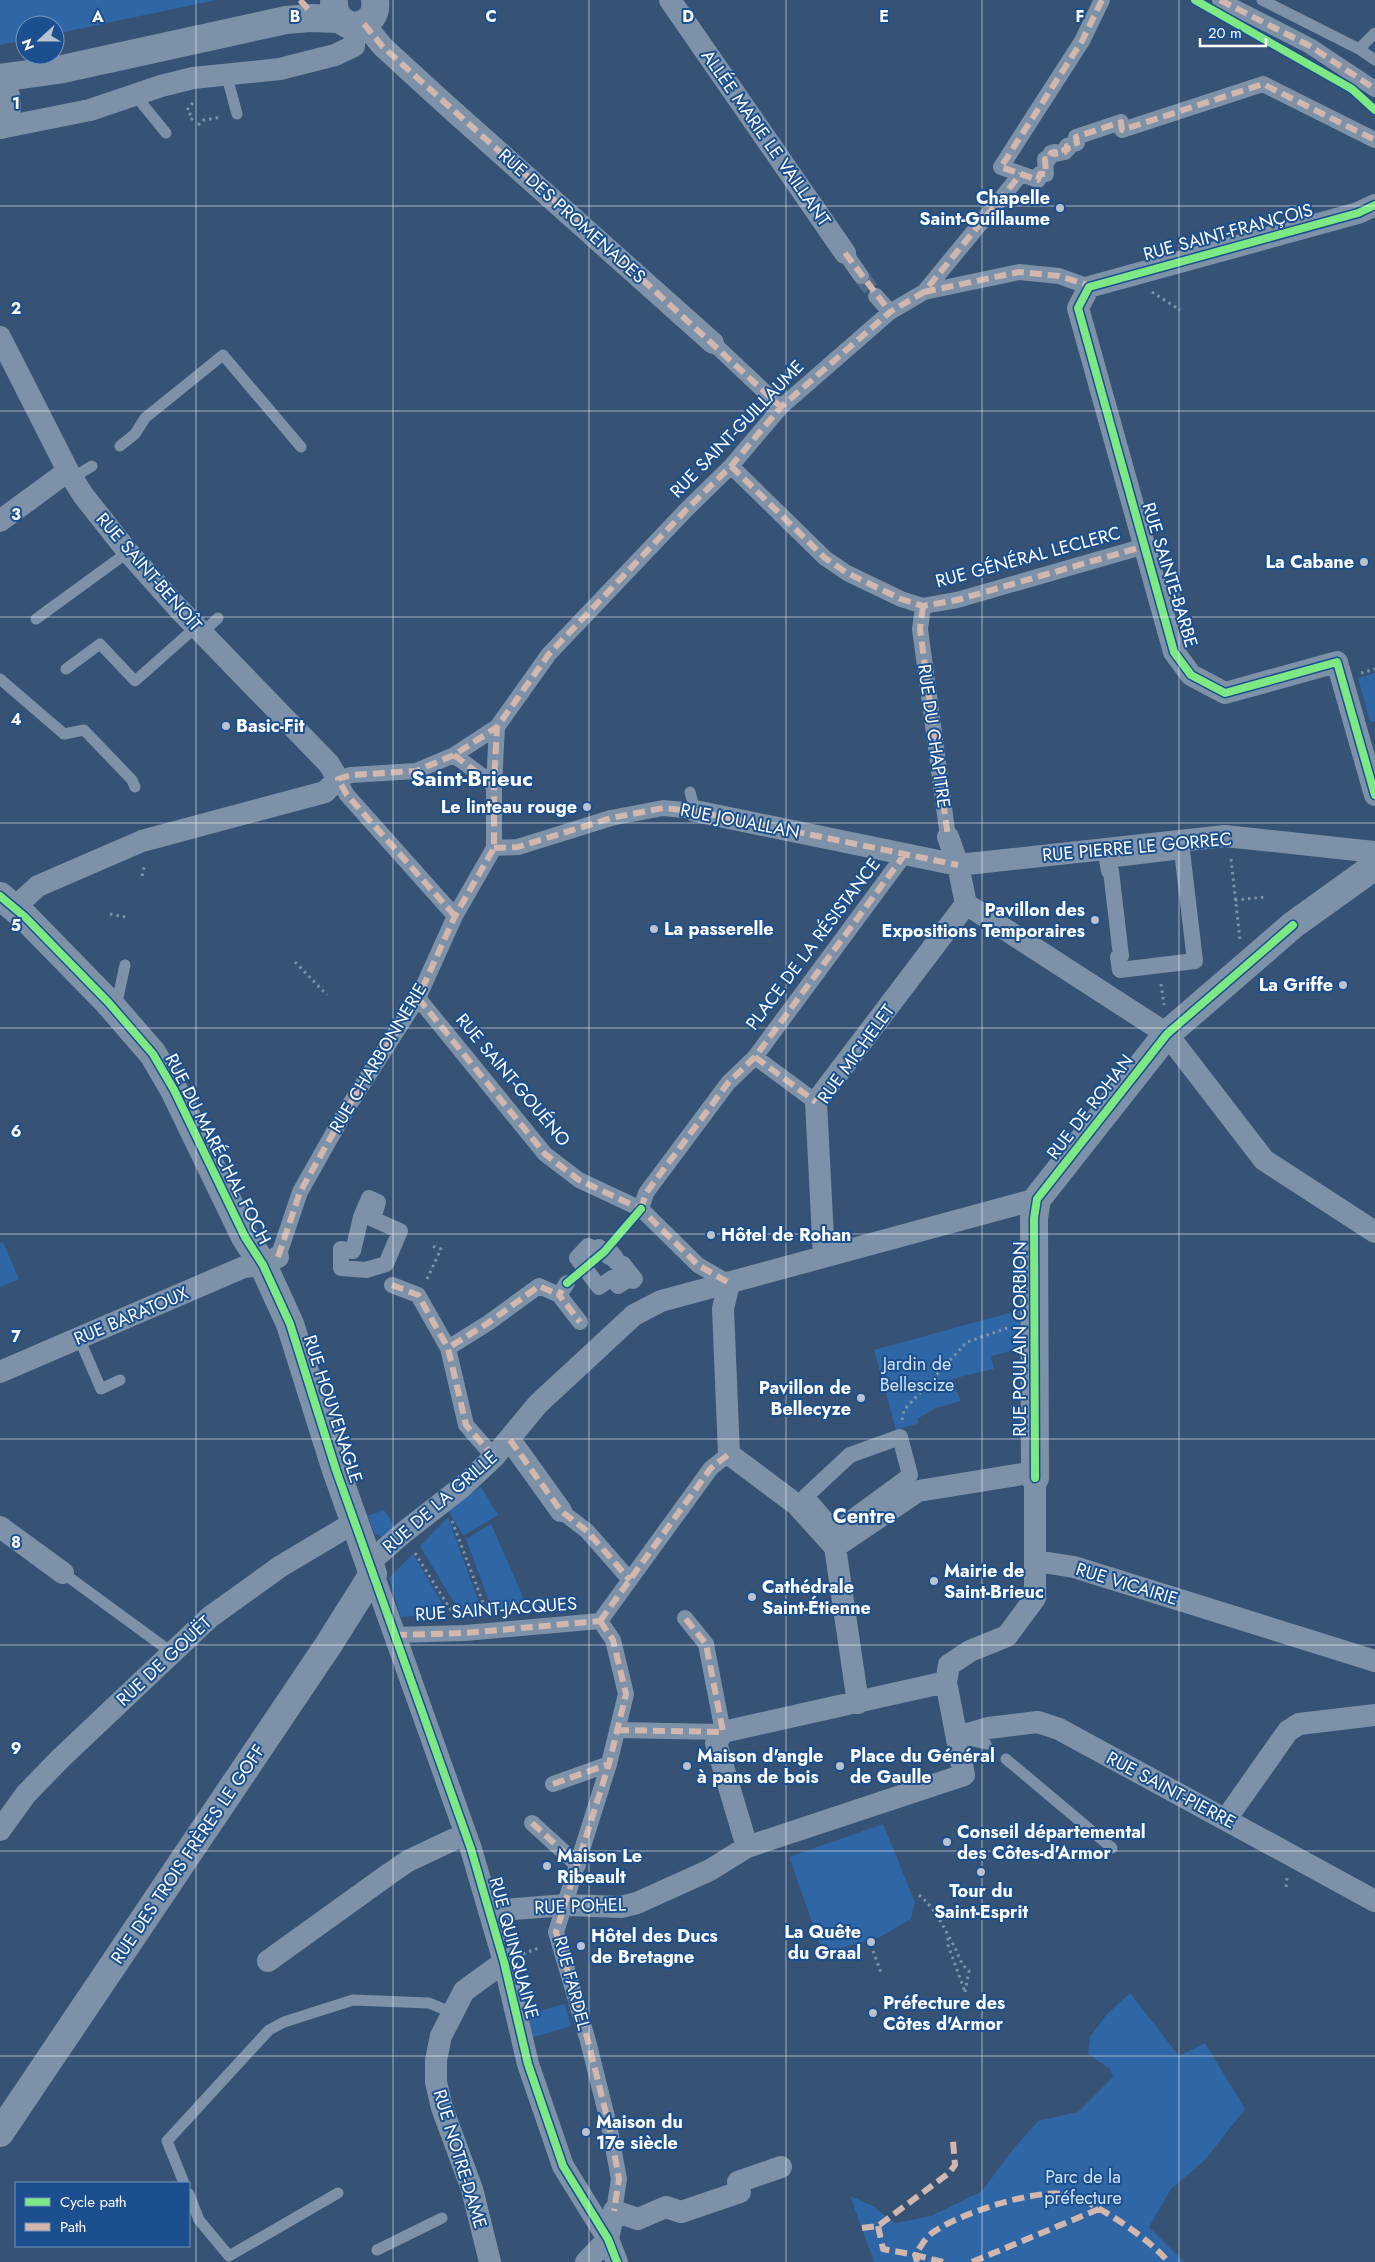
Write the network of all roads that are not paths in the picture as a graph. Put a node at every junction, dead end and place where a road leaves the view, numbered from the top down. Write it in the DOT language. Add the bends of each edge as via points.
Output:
graph roads {
  1 [pos="670,0"];
  2 [pos="1102,0"];
  3 [pos="1220,0"];
  4 [pos="1262,0"];
  5 [pos="359,10"];
  6 [pos="1375,33"];
  7 [pos="1359,49"];
  8 [pos="1375,60"];
  9 [pos="226,73"];
  10 [pos="2,86"];
  11 [pos="1375,89"];
  12 [pos="135,95"];
  13 [pos="237,114"];
  14 [pos="0,126"];
  15 [pos="166,133"];
  16 [pos="1375,140"];
  17 [pos="1021,174"];
  18 [pos="1375,206"];
  19 [pos="845,253"];
  20 [pos="861,276"];
  21 [pos="1089,287"];
  22 [pos="924,292"];
  23 [pos="876,296"];
  24 [pos="890,312"];
  25 [pos="0,337"];
  26 [pos="713,343"];
  27 [pos="781,407"];
  28 [pos="120,446"];
  29 [pos="301,446"];
  30 [pos="92,466"];
  31 [pos="731,466"];
  32 [pos="70,474"];
  33 [pos="0,521"];
  34 [pos="1145,546"];
  35 [pos="128,552"];
  36 [pos="923,606"];
  37 [pos="36,619"];
  38 [pos="206,626"];
  39 [pos="66,669"];
  40 [pos="0,679"];
  41 [pos="497,727"];
  42 [pos="454,754"];
  43 [pos="338,779"];
  44 [pos="494,785"];
  45 [pos="135,787"];
  46 [pos="1375,795"];
  47 [pos="692,802"];
  48 [pos="948,837"];
  49 [pos="494,848"];
  50 [pos="1375,852"];
  51 [pos="905,854"];
  52 [pos="958,865"];
  53 [pos="1375,866"];
  54 [pos="7,902"];
  55 [pos="966,904"];
  56 [pos="455,916"];
  57 [pos="125,965"];
  58 [pos="1159,966"];
  59 [pos="418,998"];
  60 [pos="115,1011"];
  61 [pos="1167,1034"];
  62 [pos="754,1057"];
  63 [pos="816,1102"];
  64 [pos="1036,1199"];
  65 [pos="640,1209"];
  66 [pos="1375,1232"];
  67 [pos="824,1257"];
  68 [pos="270,1261"];
  69 [pos="341,1268"];
  70 [pos="728,1283"];
  71 [pos="392,1285"];
  72 [pos="580,1322"];
  73 [pos="79,1338"];
  74 [pos="448,1348"];
  75 [pos="0,1372"];
  76 [pos="120,1380"];
  77 [pos="900,1437"];
  78 [pos="510,1440"];
  79 [pos="729,1454"];
  80 [pos="494,1457"];
  81 [pos="1035,1476"];
  82 [pos="561,1511"];
  83 [pos="355,1522"];
  84 [pos="0,1527"];
  85 [pos="834,1547"];
  86 [pos="1036,1561"];
  87 [pos="371,1569"];
  88 [pos="63,1573"];
  89 [pos="630,1580"];
  90 [pos="685,1618"];
  91 [pos="600,1621"];
  92 [pos="395,1636"];
  93 [pos="171,1652"];
  94 [pos="1375,1661"];
  95 [pos="946,1682"];
  96 [pos="858,1703"];
  97 [pos="1375,1716"];
  98 [pos="617,1730"];
  99 [pos="723,1732"];
  100 [pos="957,1737"];
  101 [pos="986,1744"];
  102 [pos="1006,1759"];
  103 [pos="609,1764"];
  104 [pos="553,1784"];
  105 [pos="1226,1819"];
  106 [pos="532,1823"];
  107 [pos="0,1830"];
  108 [pos="465,1834"];
  109 [pos="747,1847"];
  110 [pos="1112,1848"];
  111 [pos="578,1865"];
  112 [pos="1375,1901"];
  113 [pos="566,1905"];
  114 [pos="490,1911"];
  115 [pos="268,1962"];
  116 [pos="504,1962"];
  117 [pos="453,2013"];
  118 [pos="0,2133"];
  119 [pos="781,2167"];
  120 [pos="184,2182"];
  121 [pos="338,2194"];
  122 [pos="190,2197"];
  123 [pos="614,2211"];
  124 [pos="442,2218"];
  125 [pos="608,2239"];
  126 [pos="377,2250"];
  127 [pos="490,2262"];
  128 [pos="586,2262"];
  129 [pos="617,2262"];
  1 -- 19 [label="street, ALLÉE MARIE LE VAILLANT"];
  2 -- 17 [label="street" via="1082,41 1001,167"];
  3 -- 11 [label="street" via="1310,46"];
  4 -- 7 [label="lane"];
  5 -- 9 [label="street" via="354,46 335,55 280,69"];
  5 -- 10 [label="street" via="286,20 58,70"];
  5 -- 26 [label="street, RUE DES PROMENADES" via="384,47"];
  6 -- 7 [label="lane"];
  7 -- 8 [label="lane"];
  9 -- 12 [label="street" via="161,86"];
  9 -- 13 [label="lane"];
  10 -- 14 [label="street" via="6,114"];
  12 -- 14 [label="street" via="90,110"];
  12 -- 15 [label="lane"];
  16 -- 17 [label="street" via="1263,84 1122,130 1121,122 1076,137 1077,143 1067,146 1065,152 1051,153 1045,160 1046,174 1040,174 1038,180"];
  17 -- 22 [label="street, RUE SAINT-GUILLAUME"];
  18 -- 21 [label="street, RUE SAINT-FRANÇOIS"];
  19 -- 20 [label="street, ALLÉE MARIE LE VAILLANT"];
  21 -- 22 [label="street" via="1059,276 1019,272"];
  21 -- 34 [label="street, RUE SAINTE-BARBE" via="1078,308"];
  22 -- 24 [label="street, RUE SAINT-GUILLAUME"];
  23 -- 24 [label="street"];
  24 -- 27 [label="street, RUE SAINT-GUILLAUME"];
  25 -- 32 [label="street, RUE SAINT-BENOÎT"];
  26 -- 27 [label="street, RUE DES PROMENADES"];
  27 -- 31 [label="street, RUE SAINT-GUILLAUME"];
  28 -- 29 [label="lane" via="135,434 145,418 223,355"];
  30 -- 32 [label="lane"];
  31 -- 36 [label="street, RUE GÉNÉRAL LECLERC" via="825,558 847,574"];
  31 -- 41 [label="street, RUE SAINT-GUILLAUME" via="549,654"];
  32 -- 33 [label="street"];
  32 -- 35 [label="street, RUE SAINT-BENOÎT"];
  34 -- 36 [label="street, RUE GÉNÉRAL LECLERC" via="957,600"];
  34 -- 46 [label="street, RUE SAINTE-BARBE" via="1174,652 1191,675 1225,693 1337,662"];
  35 -- 37 [label="lane"];
  35 -- 38 [label="street, RUE SAINT-BENOÎT"];
  36 -- 48 [label="street, RUE DU CHAPITRE" via="920,629"];
  38 -- 39 [label="lane" via="135,681 100,644"];
  38 -- 43 [label="street, RUE SAINT-BENOÎT" via="329,764"];
  40 -- 45 [label="lane" via="64,734 84,730"];
  41 -- 42 [label="street"];
  41 -- 44 [label="street, RUE CHARBONNERIE"];
  42 -- 43 [label="street" via="416,771 352,775"];
  42 -- 44 [label="street"];
  43 -- 54 [label="street" via="325,792 156,829"];
  43 -- 56 [label="street" via="348,795"];
  44 -- 49 [label="street, RUE CHARBONNERIE"];
  47 -- 49 [label="street, RUE JOUALLAN" via="611,818 518,848"];
  47 -- 51 [label="street, RUE JOUALLAN"];
  48 -- 52 [label="street, RUE DU CHAPITRE"];
  49 -- 56 [label="street, RUE CHARBONNERIE"];
  50 -- 52 [label="street, RUE PIERRE LE GORREC" via="1225,836"];
  51 -- 52 [label="street, RUE JOUALLAN"];
  51 -- 62 [label="street, PLACE DE LA RÉSISTANCE"];
  52 -- 55 [label="street, RUE DU CHAPITRE"];
  53 -- 61 [label="street, RUE DE ROHAN" via="1293,925"];
  54 -- 60 [label="street, RUE DU MARÉCHAL FOCH"];
  55 -- 61 [label="street"];
  55 -- 63 [label="street, RUE MICHELET"];
  56 -- 59 [label="street, RUE CHARBONNERIE"];
  57 -- 60 [label="lane"];
  58 -- 58 [label="street" via="1120,970 1111,871 1107,860 1182,852 1195,961"];
  59 -- 65 [label="street, RUE SAINT-GOUÉNO" via="545,1154 579,1180"];
  59 -- 68 [label="street, RUE CHARBONNERIE" via="348,1107 300,1192"];
  60 -- 68 [label="street, RUE DU MARÉCHAL FOCH" via="153,1054 174,1090 245,1237"];
  61 -- 64 [label="street, RUE DE ROHAN"];
  61 -- 66 [label="street" via="1264,1160"];
  62 -- 63 [label="street"];
  62 -- 65 [label="street, PLACE DE LA RÉSISTANCE" via="728,1083 646,1193"];
  63 -- 67 [label="street, RUE MICHELET"];
  64 -- 67 [label="street"];
  64 -- 81 [label="street, RUE POULAIN CORBION"];
  65 -- 70 [label="street, RUE SAINT-GOUÉNO" via="698,1265"];
  67 -- 70 [label="street"];
  68 -- 73 [label="street, RUE BARATOUX" via="244,1267"];
  68 -- 83 [label="street, RUE HOUVENAGLE"];
  69 -- 69 [label="street" via="341,1249 353,1252 369,1198 378,1202 373,1219 400,1231 386,1264 366,1270"];
  70 -- 78 [label="street, RUE DE LA GRILLE" via="662,1301 634,1315 538,1404"];
  70 -- 79 [label="street" via="723,1309"];
  71 -- 74 [label="street" via="418,1295"];
  72 -- 74 [label="street" via="563,1289 539,1286"];
  73 -- 75 [label="street, RUE BARATOUX"];
  73 -- 76 [label="lane" via="101,1389"];
  74 -- 80 [label="street" via="466,1425"];
  77 -- 77 [label="street" via="910,1475 835,1530 806,1496 850,1455"];
  78 -- 80 [label="street, RUE DE LA GRILLE"];
  78 -- 82 [label="street"];
  79 -- 85 [label="street" via="797,1504"];
  79 -- 89 [label="street" via="711,1468"];
  80 -- 87 [label="street, RUE DE LA GRILLE" via="403,1533"];
  81 -- 85 [label="street" via="918,1491"];
  81 -- 86 [label="street, RUE POULAIN CORBION"];
  82 -- 89 [label="street" via="587,1531"];
  83 -- 87 [label="street, RUE HOUVENAGLE"];
  83 -- 93 [label="street, RUE DE GOUËT" via="281,1566 210,1617"];
  84 -- 88 [label="street"];
  85 -- 96 [label="street"];
  86 -- 94 [label="street, RUE VICAIRIE" via="1074,1567 1308,1647"];
  86 -- 95 [label="street" via="1034,1598 1007,1636 970,1651 949,1665"];
  87 -- 92 [label="street, RUE QUINQUAINE"];
  87 -- 118 [label="street, RUE DES TROIS FRÈRES LE GOFF" via="329,1644"];
  88 -- 93 [label="lane"];
  89 -- 91 [label="street"];
  90 -- 99 [label="street" via="706,1644"];
  91 -- 92 [label="street, RUE SAINT-JACQUES"];
  91 -- 98 [label="street, RUE FARDEL" via="613,1640 626,1694"];
  92 -- 108 [label="street, RUE QUINQUAINE"];
  93 -- 107 [label="street, RUE DE GOUËT" via="33,1786"];
  95 -- 96 [label="street"];
  95 -- 100 [label="street"];
  96 -- 99 [label="street"];
  97 -- 105 [label="street" via="1299,1724 1288,1731"];
  98 -- 99 [label="street"];
  98 -- 103 [label="street, RUE FARDEL"];
  99 -- 109 [label="street" via="716,1743"];
  100 -- 101 [label="lane"];
  100 -- 105 [label="street, RUE SAINT-PIERRE" via="988,1728 1038,1722 1059,1729"];
  100 -- 109 [label="street" via="964,1775"];
  102 -- 110 [label="lane"];
  103 -- 104 [label="street"];
  103 -- 111 [label="street, RUE FARDEL"];
  105 -- 112 [label="street, RUE SAINT-PIERRE"];
  106 -- 111 [label="street"];
  108 -- 114 [label="street, RUE QUINQUAINE"];
  108 -- 115 [label="street" via="395,1870"];
  109 -- 113 [label="street, RUE POHEL" via="710,1870 637,1903 621,1907"];
  111 -- 113 [label="street, RUE FARDEL"];
  113 -- 114 [label="street, RUE POHEL"];
  113 -- 123 [label="street, RUE FARDEL" via="556,1932 588,2041 615,2153 619,2179"];
  114 -- 116 [label="street, RUE QUINQUAINE"];
  116 -- 117 [label="street, RUE NOTRE-DAME" via="464,1991"];
  116 -- 125 [label="street, RUE QUINQUAINE" via="528,2064 563,2166"];
  117 -- 120 [label="lane" via="429,2003 353,2000 269,2030 167,2141"];
  117 -- 127 [label="street, RUE NOTRE-DAME" via="436,2060 436,2082 470,2205"];
  119 -- 123 [label="street" via="738,2182 740,2192 681,2212 666,2207 638,2219"];
  121 -- 122 [label="lane" via="229,2256 199,2220"];
  123 -- 125 [label="street, RUE FARDEL"];
  124 -- 126 [label="lane"];
  125 -- 128 [label="street"];
  125 -- 129 [label="street, RUE QUINQUAINE"];
}
